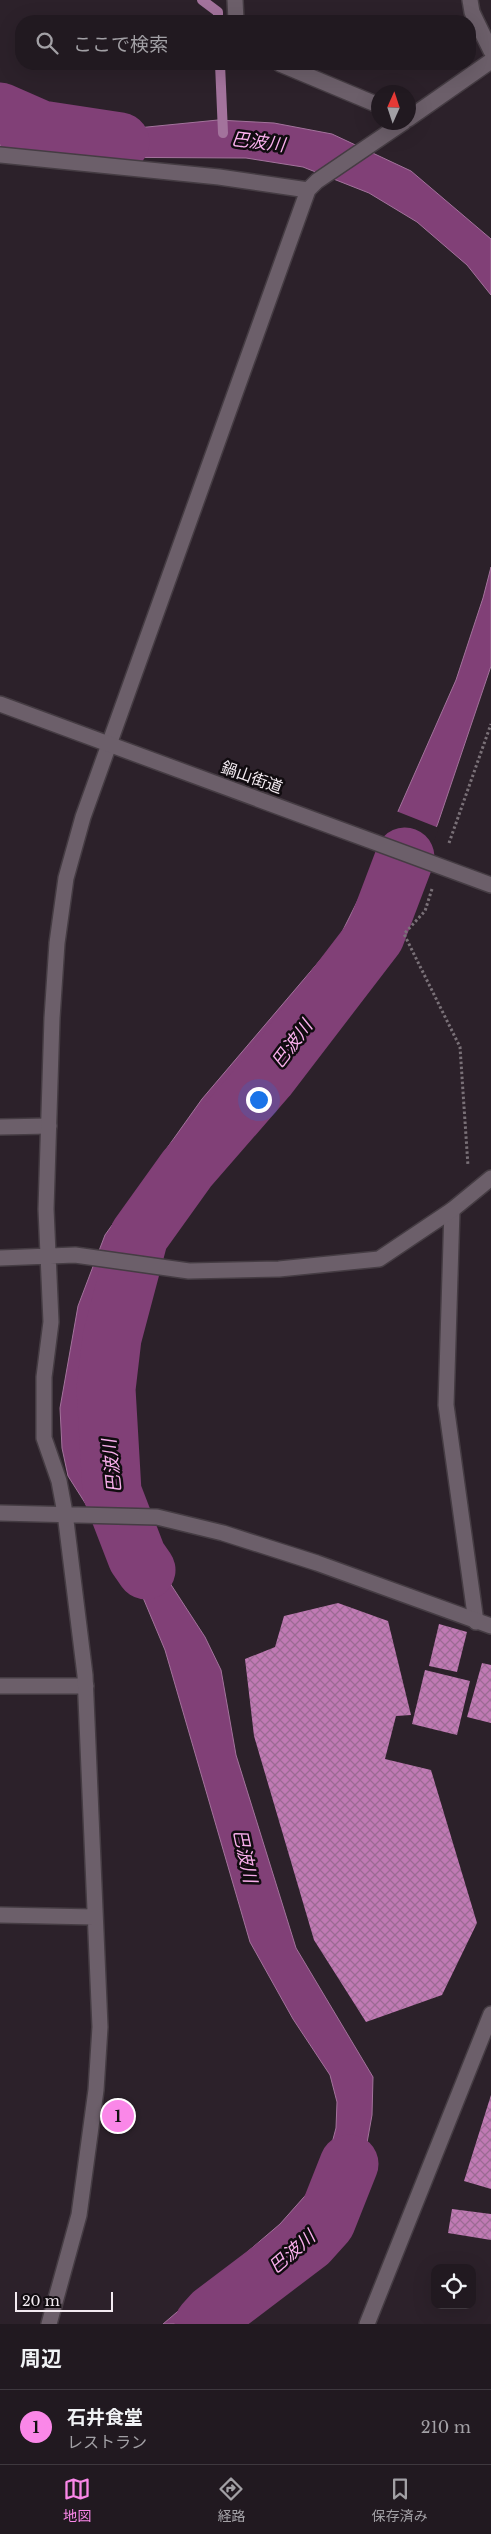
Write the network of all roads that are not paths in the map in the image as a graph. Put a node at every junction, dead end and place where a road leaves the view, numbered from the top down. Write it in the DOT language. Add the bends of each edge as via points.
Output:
graph roads {
  1 [pos="235,0"];
  2 [pos="470,0"];
  3 [pos="236,15"];
  4 [pos="473,15"];
  5 [pos="476,20"];
  6 [pos="491,51"];
  7 [pos="491,61"];
  8 [pos="294,70"];
  9 [pos="371,102"];
  10 [pos="416,113"];
  11 [pos="393,130"];
  12 [pos="0,155"];
  13 [pos="312,186"];
  14 [pos="0,704"];
  15 [pos="109,744"];
  16 [pos="491,886"];
  17 [pos="50,1126"];
  18 [pos="0,1127"];
  19 [pos="491,1178"];
  20 [pos="452,1210"];
  21 [pos="48,1257"];
  22 [pos="0,1258"];
  23 [pos="0,1513"];
  24 [pos="66,1513"];
  25 [pos="476,1622"];
  26 [pos="491,1626"];
  27 [pos="0,1686"];
  28 [pos="86,1686"];
  29 [pos="0,1915"];
  30 [pos="94,1916"];
  31 [pos="491,2014"];
  32 [pos="49,2324"];
  33 [pos="367,2324"];
  1 -- 3 [label="street"];
  2 -- 4 [label="street"];
  5 -- 6 [label="street"];
  7 -- 10 [label="street"];
  8 -- 9 [label="street"];
  11 -- 13 [label="street"];
  12 -- 13 [label="street"];
  13 -- 15 [label="street"];
  14 -- 15 [label="street, 鍋山街道"];
  15 -- 16 [label="street, 鍋山街道"];
  15 -- 17 [label="street" via="66,878 52,1018"];
  17 -- 18 [label="street"];
  17 -- 21 [label="street" via="46,1209"];
  19 -- 20 [label="street"];
  20 -- 21 [label="street" via="379,1259 279,1269 189,1271 75,1255"];
  20 -- 25 [label="street" via="446,1405"];
  21 -- 22 [label="street"];
  21 -- 24 [label="street" via="52,1322 44,1377 44,1438"];
  23 -- 24 [label="street"];
  24 -- 25 [label="street" via="157,1517 223,1533 308,1560"];
  24 -- 28 [label="street"];
  25 -- 26 [label="street"];
  27 -- 28 [label="street"];
  28 -- 30 [label="street"];
  29 -- 30 [label="street"];
  30 -- 32 [label="street" via="100,2027 96,2090 79,2215"];
  31 -- 33 [label="street"];
}
